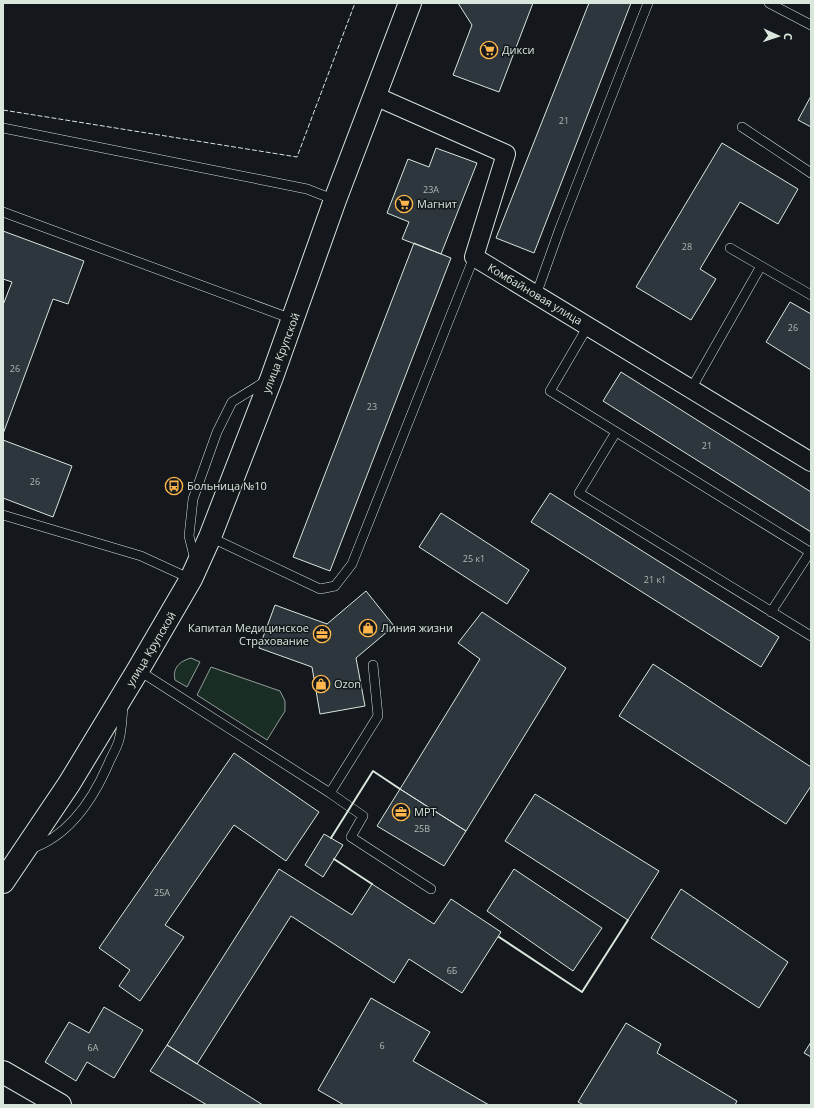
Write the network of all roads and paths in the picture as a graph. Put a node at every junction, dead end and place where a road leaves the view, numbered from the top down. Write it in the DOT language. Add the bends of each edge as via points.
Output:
graph roads {
  1 [pos="410,3"];
  2 [pos="648,3"];
  3 [pos="769,3"];
  4 [pos="811,25"];
  5 [pos="375,96"];
  6 [pos="742,127"];
  7 [pos="3,128"];
  8 [pos="811,172"];
  9 [pos="336,200"];
  10 [pos="3,212"];
  11 [pos="730,248"];
  12 [pos="474,257"];
  13 [pos="761,266"];
  14 [pos="536,295"];
  15 [pos="811,295"];
  16 [pos="294,320"];
  17 [pos="588,326"];
  18 [pos="272,377"];
  19 [pos="691,389"];
  20 [pos="616,432"];
  21 [pos="811,462"];
  22 [pos="3,516"];
  23 [pos="210,537"];
  24 [pos="194,573"];
  25 [pos="771,612"];
  26 [pos="811,636"];
  27 [pos="373,665"];
  28 [pos="138,670"];
  29 [pos="330,793"];
  30 [pos="3,882"];
  31 [pos="431,889"];
  32 [pos="3,1072"];
  33 [pos="48,1101"];
  1 -- 5 [label="street, улица Крупской"];
  2 -- 14 [label="lane"];
  3 -- 4 [label="lane"];
  5 -- 9 [label="street, улица Крупской"];
  5 -- 12 [label="street" via="506,154"];
  6 -- 8 [label="lane"];
  7 -- 9 [label="lane" via="307,189"];
  9 -- 16 [label="street, улица Крупской"];
  10 -- 16 [label="lane"];
  11 -- 13 [label="lane"];
  12 -- 14 [label="street, Комбайновая улица"];
  12 -- 23 [label="lane" via="352,564 335,586 320,589"];
  13 -- 15 [label="lane"];
  13 -- 19 [label="lane"];
  14 -- 17 [label="street, Комбайновая улица"];
  16 -- 18 [label="street, улица Крупской"];
  17 -- 19 [label="street, Комбайновая улица"];
  17 -- 20 [label="lane" via="550,391"];
  18 -- 23 [label="street, улица Крупской"];
  18 -- 24 [label="lane" via="232,402 217,432 193,499 189,536"];
  19 -- 21 [label="street, Комбайновая улица"];
  20 -- 25 [label="lane" via="579,493"];
  20 -- 25 [label="lane" via="810,552"];
  22 -- 24 [label="lane"];
  23 -- 24 [label="street, улица Крупской"];
  24 -- 28 [label="street, улица Крупской"];
  25 -- 26 [label="lane"];
  27 -- 29 [label="lane" via="378,716"];
  28 -- 29 [label="lane"];
  28 -- 30 [label="street, улица Крупской" via="69,784"];
  29 -- 31 [label="lane" via="363,816 351,837"];
  32 -- 33 [label="street"];
}
